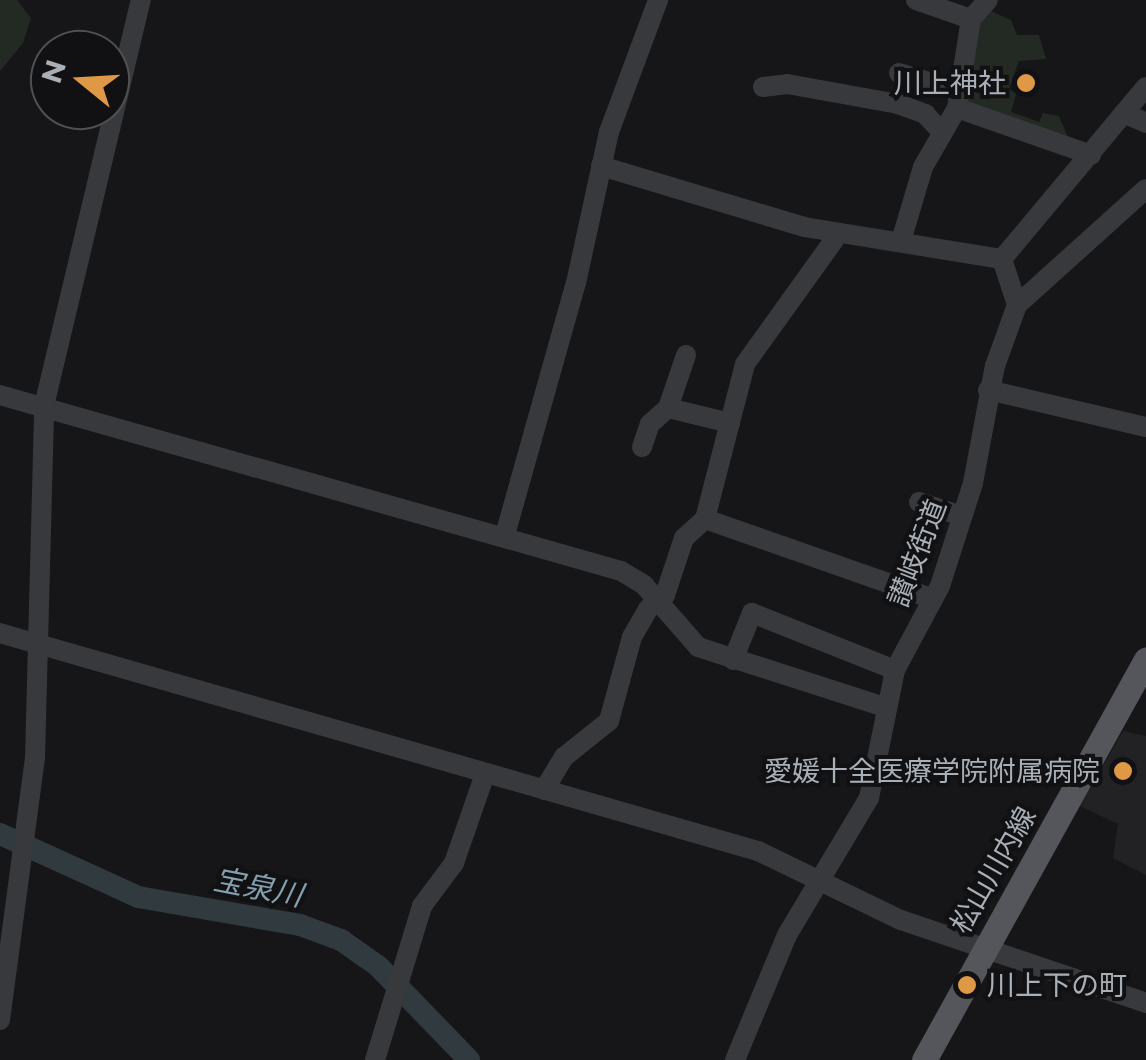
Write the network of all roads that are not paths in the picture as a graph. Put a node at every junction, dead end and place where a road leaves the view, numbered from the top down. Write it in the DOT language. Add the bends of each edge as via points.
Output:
graph roads {
  1 [pos="142,0"];
  2 [pos="658,0"];
  3 [pos="916,0"];
  4 [pos="988,0"];
  5 [pos="971,20"];
  6 [pos="899,73"];
  7 [pos="763,86"];
  8 [pos="1146,86"];
  9 [pos="958,99"];
  10 [pos="1124,113"];
  11 [pos="1146,123"];
  12 [pos="942,132"];
  13 [pos="1090,155"];
  14 [pos="601,166"];
  15 [pos="1146,189"];
  16 [pos="839,233"];
  17 [pos="901,241"];
  18 [pos="1002,259"];
  19 [pos="1016,305"];
  20 [pos="686,356"];
  21 [pos="988,390"];
  22 [pos="0,395"];
  23 [pos="44,406"];
  24 [pos="668,408"];
  25 [pos="730,423"];
  26 [pos="1146,427"];
  27 [pos="642,447"];
  28 [pos="919,502"];
  29 [pos="962,516"];
  30 [pos="705,519"];
  31 [pos="505,535"];
  32 [pos="934,599"];
  33 [pos="657,600"];
  34 [pos="0,633"];
  35 [pos="38,645"];
  36 [pos="1146,659"];
  37 [pos="734,660"];
  38 [pos="895,670"];
  39 [pos="885,707"];
  40 [pos="485,774"];
  41 [pos="544,790"];
  42 [pos="0,866"];
  43 [pos="23,869"];
  44 [pos="821,878"];
  45 [pos="6,949"];
  46 [pos="982,949"];
  47 [pos="1146,1003"];
  48 [pos="0,1020"];
  49 [pos="375,1060"];
  50 [pos="735,1060"];
  51 [pos="924,1060"];
  1 -- 23 [label="street"];
  2 -- 14 [label="street"];
  3 -- 5 [label="street"];
  4 -- 5 [label="street"];
  5 -- 9 [label="street"];
  6 -- 9 [label="street"];
  7 -- 12 [label="street" via="787,84 898,104 925,114"];
  8 -- 10 [label="street"];
  9 -- 12 [label="street"];
  9 -- 13 [label="street"];
  10 -- 11 [label="street"];
  10 -- 13 [label="street"];
  12 -- 17 [label="street" via="923,167"];
  13 -- 18 [label="street"];
  14 -- 16 [label="street" via="700,200"];
  14 -- 31 [label="street" via="576,283"];
  15 -- 19 [label="street"];
  16 -- 17 [label="street"];
  16 -- 25 [label="street" via="744,364"];
  17 -- 18 [label="street"];
  18 -- 19 [label="street"];
  19 -- 21 [label="street, 讃岐街道"];
  20 -- 24 [label="street"];
  21 -- 26 [label="street"];
  21 -- 29 [label="street, 讃岐街道"];
  22 -- 23 [label="street"];
  23 -- 31 [label="street"];
  23 -- 35 [label="street"];
  24 -- 25 [label="street"];
  24 -- 27 [label="street" via="650,424"];
  25 -- 30 [label="street"];
  28 -- 29 [label="street"];
  29 -- 32 [label="street, 讃岐街道"];
  30 -- 32 [label="street"];
  30 -- 33 [label="street" via="684,538"];
  31 -- 33 [label="street" via="621,571"];
  32 -- 38 [label="street, 讃岐街道"];
  33 -- 37 [label="street" via="698,647"];
  33 -- 41 [label="street" via="632,638 609,721 573,748"];
  34 -- 35 [label="street"];
  35 -- 40 [label="street"];
  35 -- 43 [label="street"];
  36 -- 46 [label="main road, 松山川内線"];
  37 -- 38 [label="street" via="752,613"];
  37 -- 39 [label="street"];
  38 -- 39 [label="street, 讃岐街道"];
  39 -- 44 [label="street, 讃岐街道" via="869,798"];
  40 -- 41 [label="street"];
  40 -- 49 [label="street" via="454,863 422,906"];
  41 -- 44 [label="street" via="758,851"];
  42 -- 43 [label="street"];
  43 -- 45 [label="street"];
  44 -- 46 [label="street" via="901,920"];
  44 -- 50 [label="street, 讃岐街道" via="787,935"];
  45 -- 48 [label="street"];
  46 -- 47 [label="street"];
  46 -- 51 [label="main road, 松山川内線"];
}
